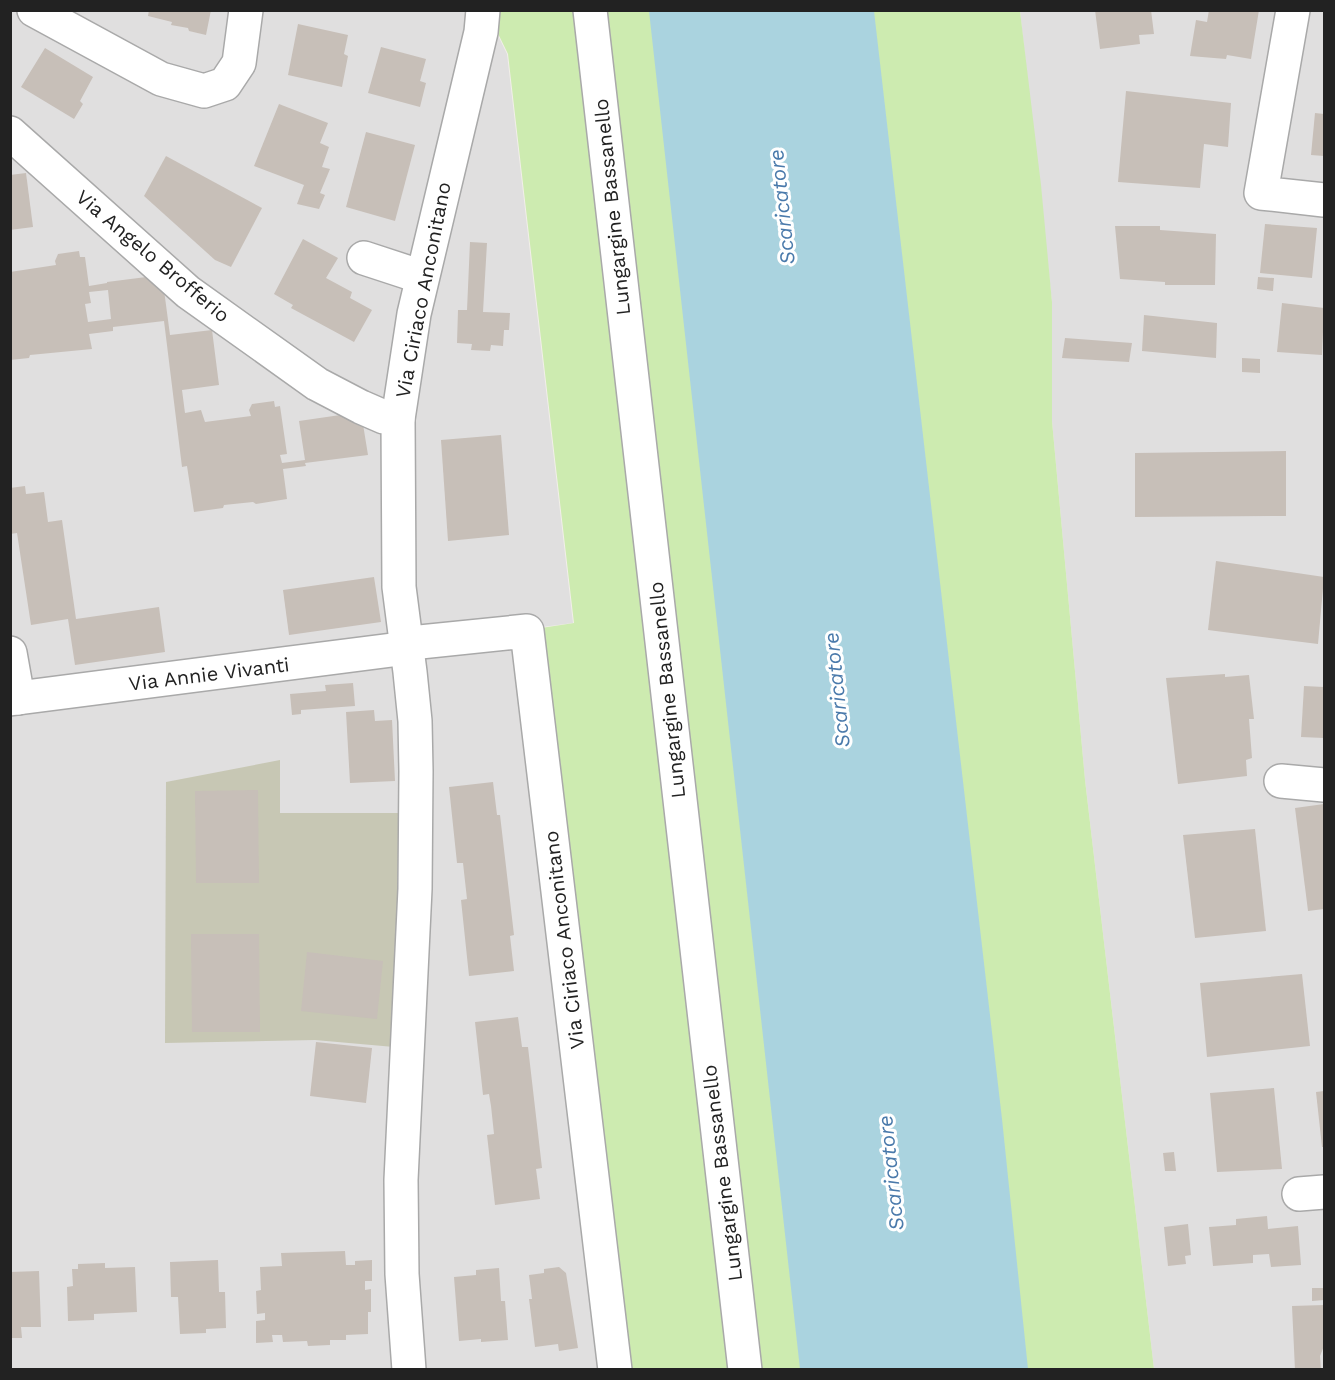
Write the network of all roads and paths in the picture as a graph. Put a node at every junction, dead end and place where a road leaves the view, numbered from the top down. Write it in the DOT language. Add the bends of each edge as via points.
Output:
graph roads {
  1 [pos="34,10"];
  2 [pos="246,10"];
  3 [pos="483,10"];
  4 [pos="590,10"];
  5 [pos="1293,10"];
  6 [pos="10,134"];
  7 [pos="1324,200"];
  8 [pos="364,258"];
  9 [pos="422,277"];
  10 [pos="398,419"];
  11 [pos="406,646"];
  12 [pos="10,653"];
  13 [pos="14,699"];
  14 [pos="1281,781"];
  15 [pos="1324,785"];
  16 [pos="410,1370"];
  17 [pos="615,1370"];
  18 [pos="745,1370"];
  1 -- 2 [label="street" via="161,80 204,91 225,84 239,63"];
  3 -- 9 [label="street, Via Ciriaco Anconitano"];
  4 -- 18 [label="street, Lungargine Bassanello"];
  5 -- 7 [label="street" via="1261,193"];
  6 -- 10 [label="street, Via Angelo Brofferio" via="188,292 317,384 384,417"];
  8 -- 9 [label="street"];
  9 -- 10 [label="street, Via Ciriaco Anconitano"];
  10 -- 11 [label="street, Via Ciriaco Anconitano" via="399,587"];
  11 -- 13 [label="street, Via Annie Vivanti" via="392,651"];
  11 -- 16 [label="street, Via Ciriaco Anconitano" via="416,771 415,889 401,1180 402,1274"];
  11 -- 17 [label="street, Via Ciriaco Anconitano" via="527,631"];
  12 -- 13 [label="street"];
  14 -- 15 [label="street"];
}
